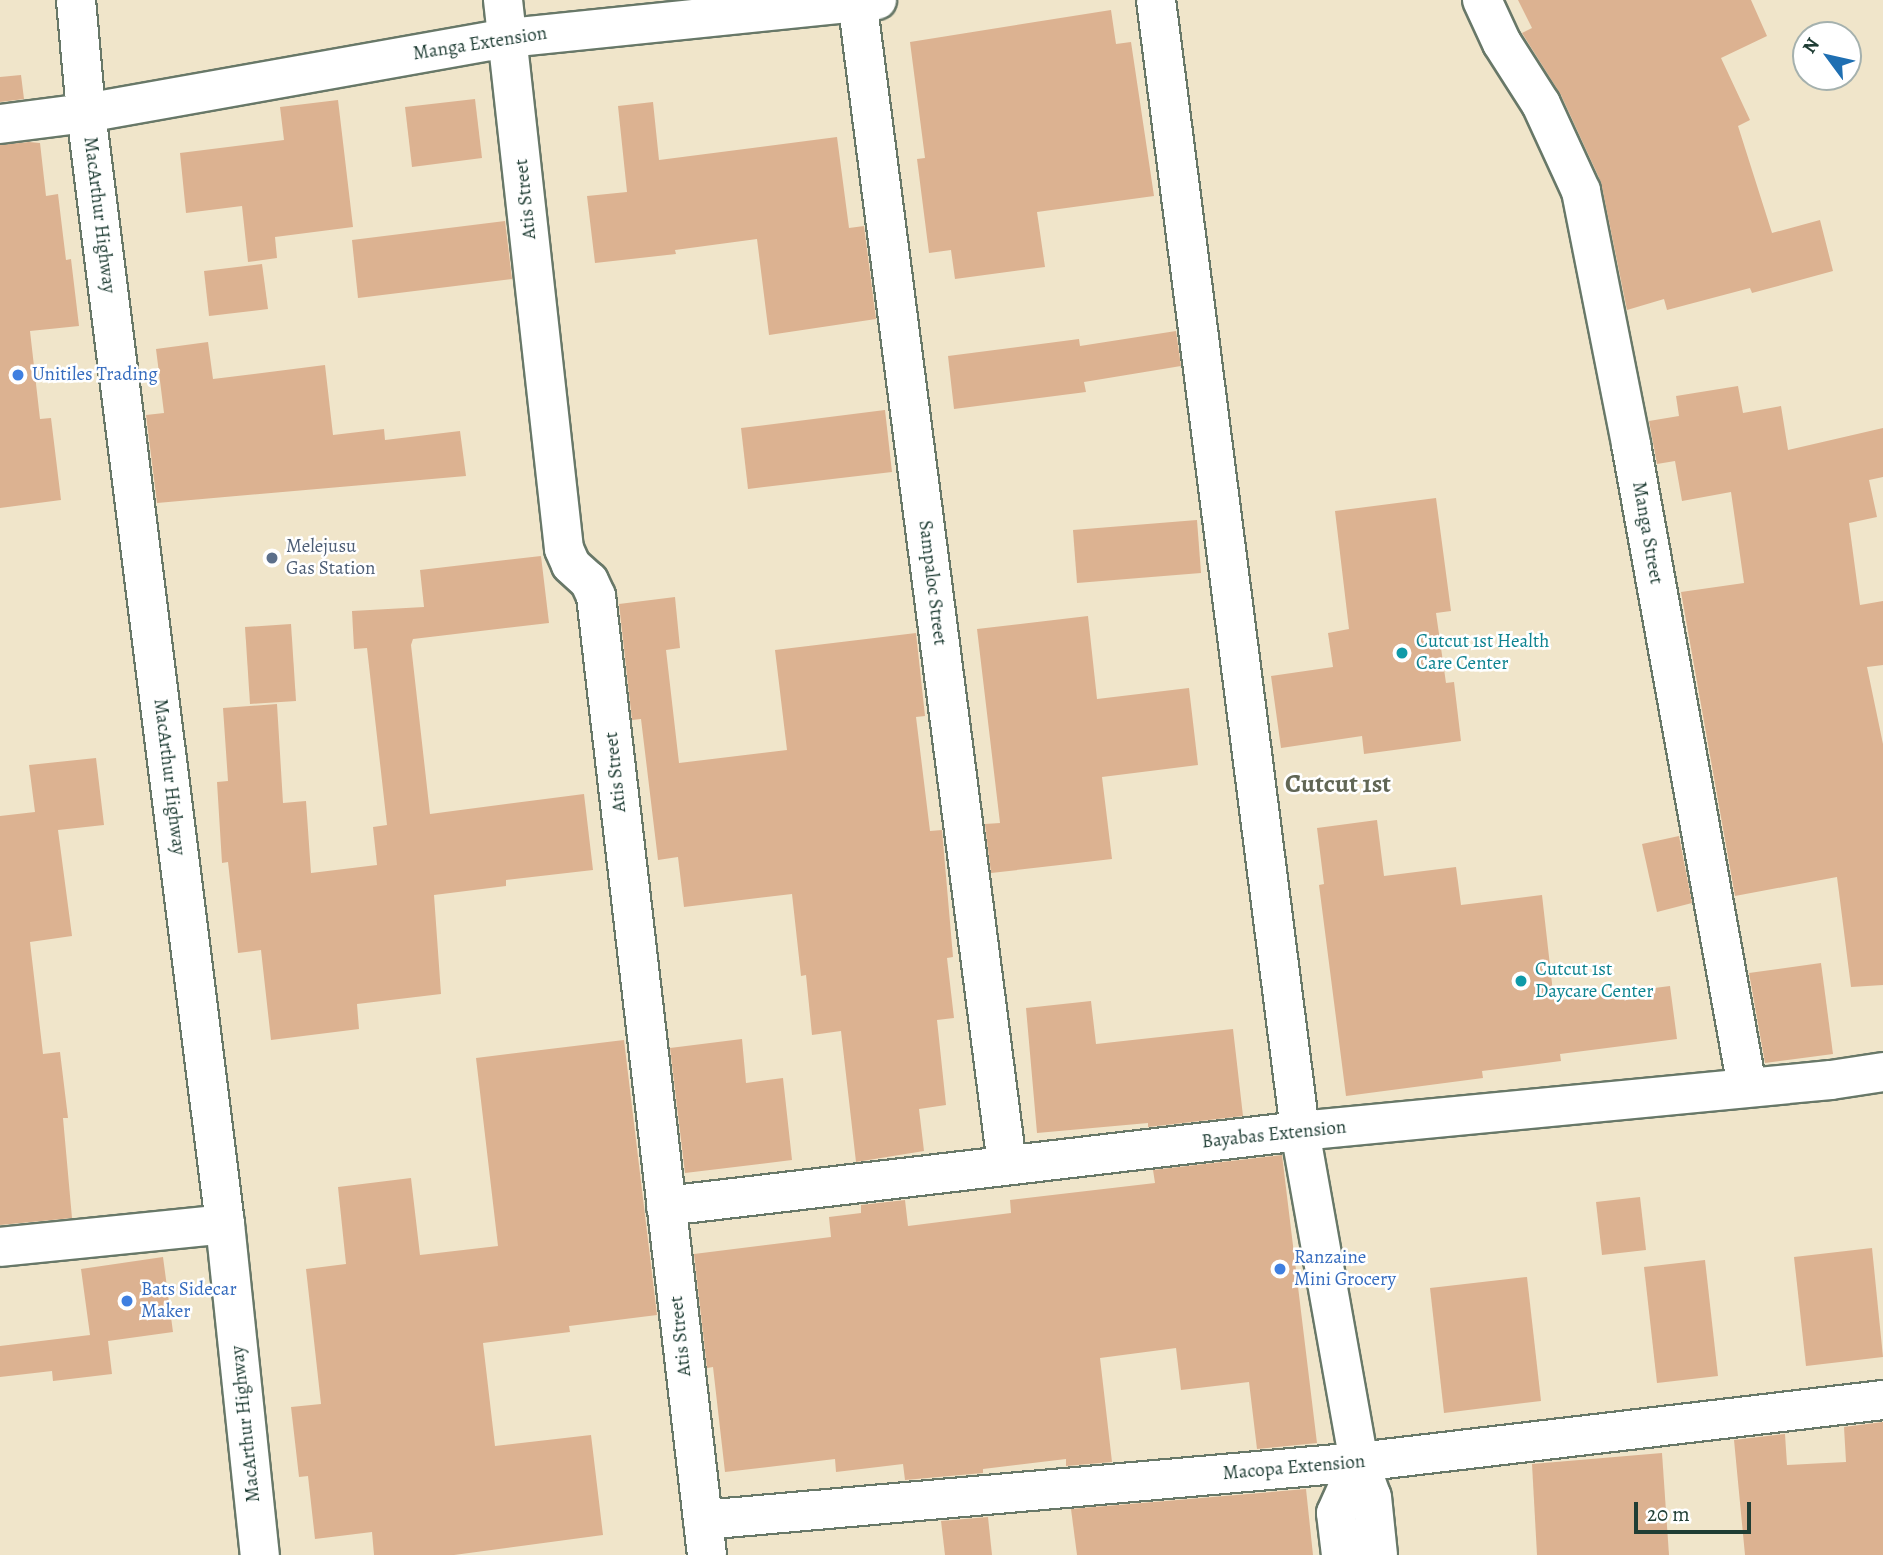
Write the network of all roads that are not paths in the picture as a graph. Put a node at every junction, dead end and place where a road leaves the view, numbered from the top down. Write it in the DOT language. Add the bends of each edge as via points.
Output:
graph roads {
  1 [pos="76,0"];
  2 [pos="503,0"];
  3 [pos="1156,0"];
  4 [pos="1482,0"];
  5 [pos="864,1"];
  6 [pos="586,15"];
  7 [pos="509,37"];
  8 [pos="86,113"];
  9 [pos="0,124"];
  10 [pos="1883,1072"];
  11 [pos="1747,1087"];
  12 [pos="1300,1131"];
  13 [pos="1007,1166"];
  14 [pos="666,1206"];
  15 [pos="225,1224"];
  16 [pos="0,1247"];
  17 [pos="1883,1400"];
  18 [pos="1359,1462"];
  19 [pos="705,1538"];
  20 [pos="260,1555"];
  21 [pos="1341,1555"];
  22 [pos="1378,1555"];
  1 -- 8 [label="main road, MacArthur Highway"];
  2 -- 7 [label="main road, Atis Street"];
  3 -- 12 [label="main road"];
  4 -- 11 [label="main road, Manga Street" via="1502,43 1541,104 1581,191"];
  5 -- 6 [label="main road, Manga Extension"];
  5 -- 13 [label="main road, Sampaloc Street"];
  6 -- 7 [label="main road, Manga Extension"];
  7 -- 8 [label="main road, Manga Extension"];
  7 -- 14 [label="main road, Atis Street" via="564,549 596,596"];
  8 -- 9 [label="main road, Manga Extension"];
  8 -- 15 [label="main road, MacArthur Highway"];
  10 -- 11 [label="main road, Bayabas Extension"];
  11 -- 12 [label="main road, Bayabas Extension"];
  12 -- 13 [label="main road, Bayabas Extension"];
  12 -- 18 [label="main road"];
  13 -- 14 [label="main road, Bayabas Extension"];
  14 -- 19 [label="main road, Atis Street"];
  15 -- 16 [label="main road"];
  15 -- 20 [label="main road, MacArthur Highway"];
  17 -- 18 [label="main road, Macopa Extension"];
  18 -- 19 [label="main road, Macopa Extension"];
  18 -- 21 [label="main road" via="1336,1513"];
  18 -- 22 [label="main road" via="1372,1497"];
}
